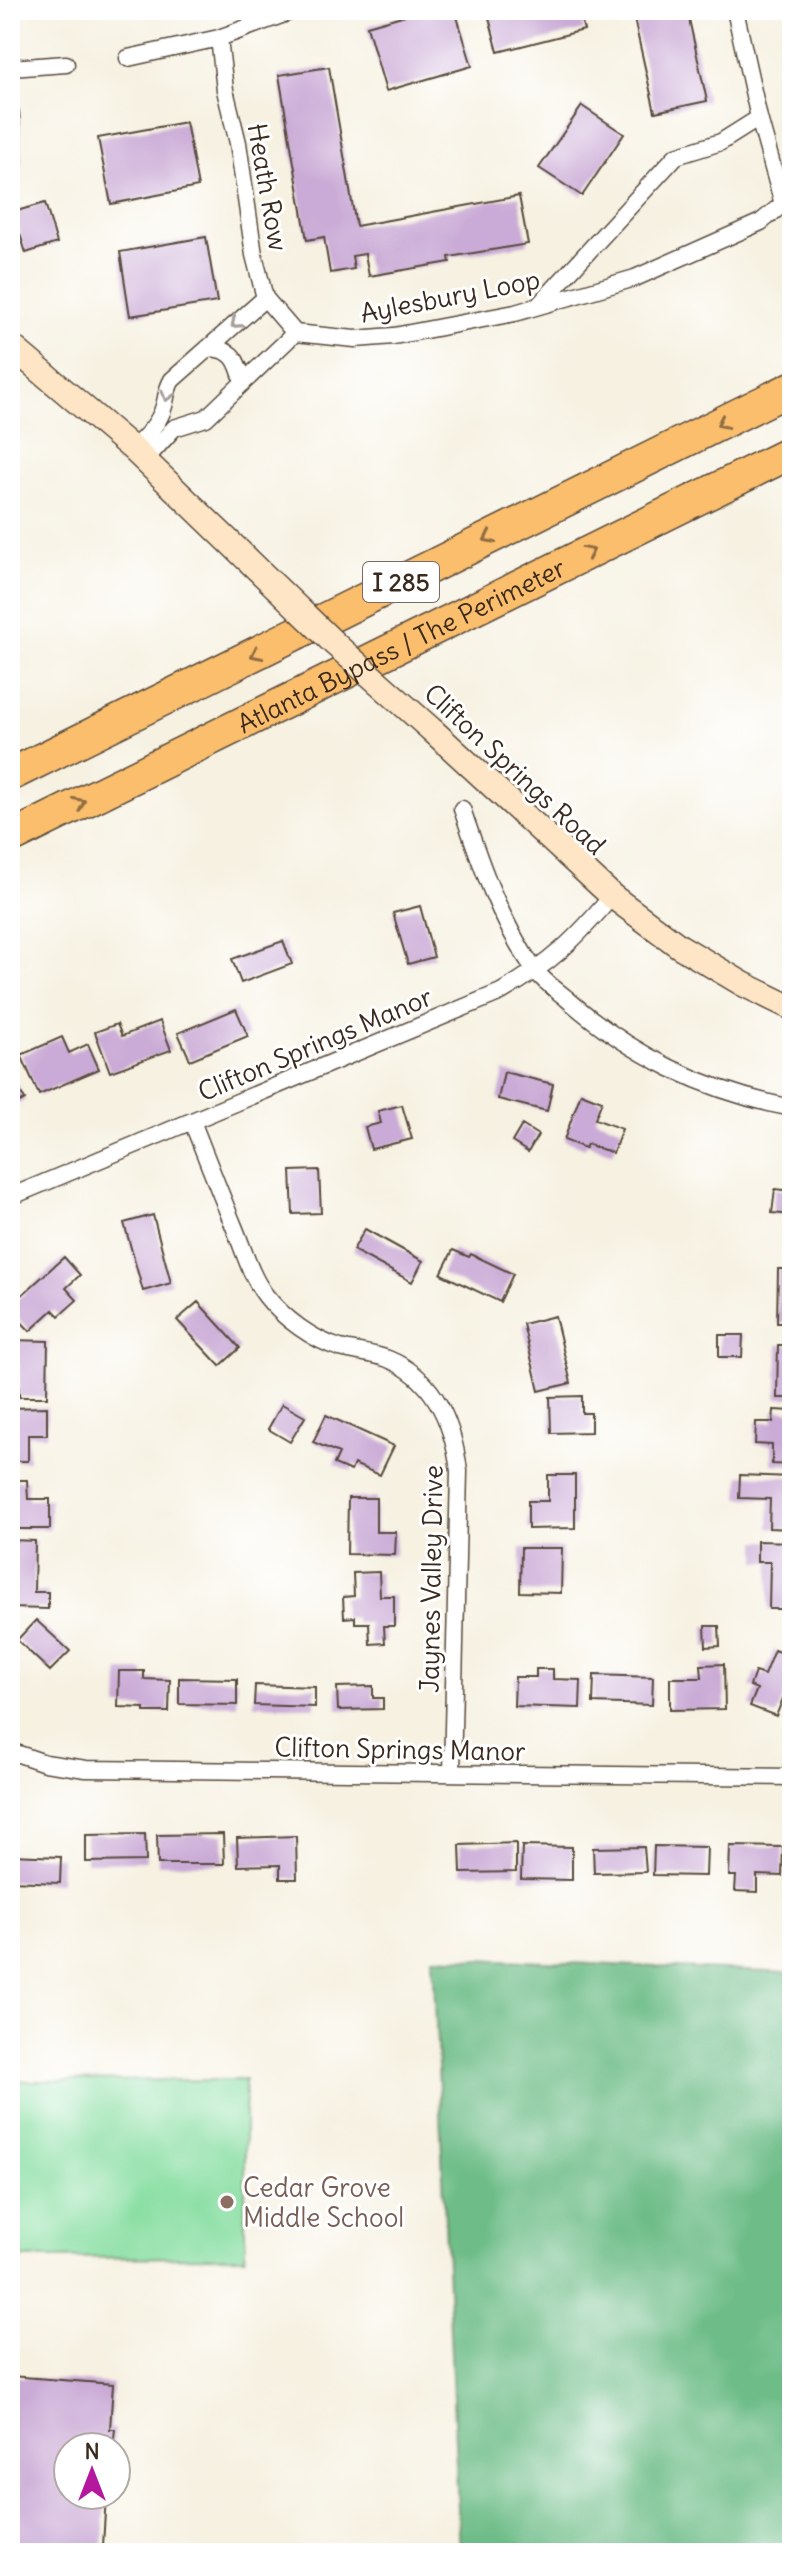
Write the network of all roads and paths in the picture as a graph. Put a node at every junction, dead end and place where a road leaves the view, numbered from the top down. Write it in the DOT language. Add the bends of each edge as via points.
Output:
graph roads {
  1 [pos="295,10"];
  2 [pos="735,10"];
  3 [pos="219,38"];
  4 [pos="128,58"];
  5 [pos="66,64"];
  6 [pos="10,68"];
  7 [pos="759,118"];
  8 [pos="787,202"];
  9 [pos="265,298"];
  10 [pos="538,306"];
  11 [pos="295,333"];
  12 [pos="10,345"];
  13 [pos="208,348"];
  14 [pos="243,381"];
  15 [pos="792,388"];
  16 [pos="792,452"];
  17 [pos="139,454"];
  18 [pos="10,775"];
  19 [pos="462,809"];
  20 [pos="10,838"];
  21 [pos="612,896"];
  22 [pos="536,972"];
  23 [pos="792,1008"];
  24 [pos="792,1108"];
  25 [pos="192,1121"];
  26 [pos="10,1197"];
  27 [pos="10,1751"];
  28 [pos="452,1773"];
  29 [pos="792,1777"];
  1 -- 3 [label="street"];
  2 -- 7 [label="street"];
  3 -- 4 [label="street"];
  3 -- 9 [label="street, Heath Row"];
  5 -- 6 [label="street"];
  7 -- 8 [label="street"];
  7 -- 10 [label="street" via="721,142 676,156"];
  8 -- 10 [label="street, Aylesbury Loop" via="761,222 635,278"];
  9 -- 11 [label="street, Heath Row"];
  9 -- 13 [label="street, one-way"];
  10 -- 11 [label="street, Aylesbury Loop" via="394,336 355,339"];
  11 -- 14 [label="street"];
  12 -- 17 [label="street, Clifton Springs Road"];
  13 -- 14 [label="street" via="220,348 233,357"];
  13 -- 17 [label="street, one-way" via="172,380"];
  14 -- 17 [label="street" via="206,418 174,428"];
  15 -- 18 [label="highway, I 285, one-way"];
  20 -- 16 [label="highway, Atlanta Bypass / The Perimeter / I 285, one-way"];
  17 -- 21 [label="street, Clifton Springs Road, bridge" via="336,645"];
  19 -- 22 [label="street" via="504,919"];
  21 -- 22 [label="street, Clifton Springs Manor" via="577,937"];
  21 -- 23 [label="street, Clifton Springs Road" via="679,946"];
  22 -- 24 [label="street" via="638,1052 701,1083"];
  22 -- 25 [label="street, Clifton Springs Manor" via="501,992"];
  25 -- 26 [label="street, Clifton Springs Manor"];
  25 -- 28 [label="street, Jaynes Valley Drive" via="265,1295 312,1335 404,1368 434,1393 447,1419 459,1471"];
  27 -- 28 [label="street, Clifton Springs Manor" via="86,1769"];
  28 -- 29 [label="street, Clifton Springs Manor"];
}
